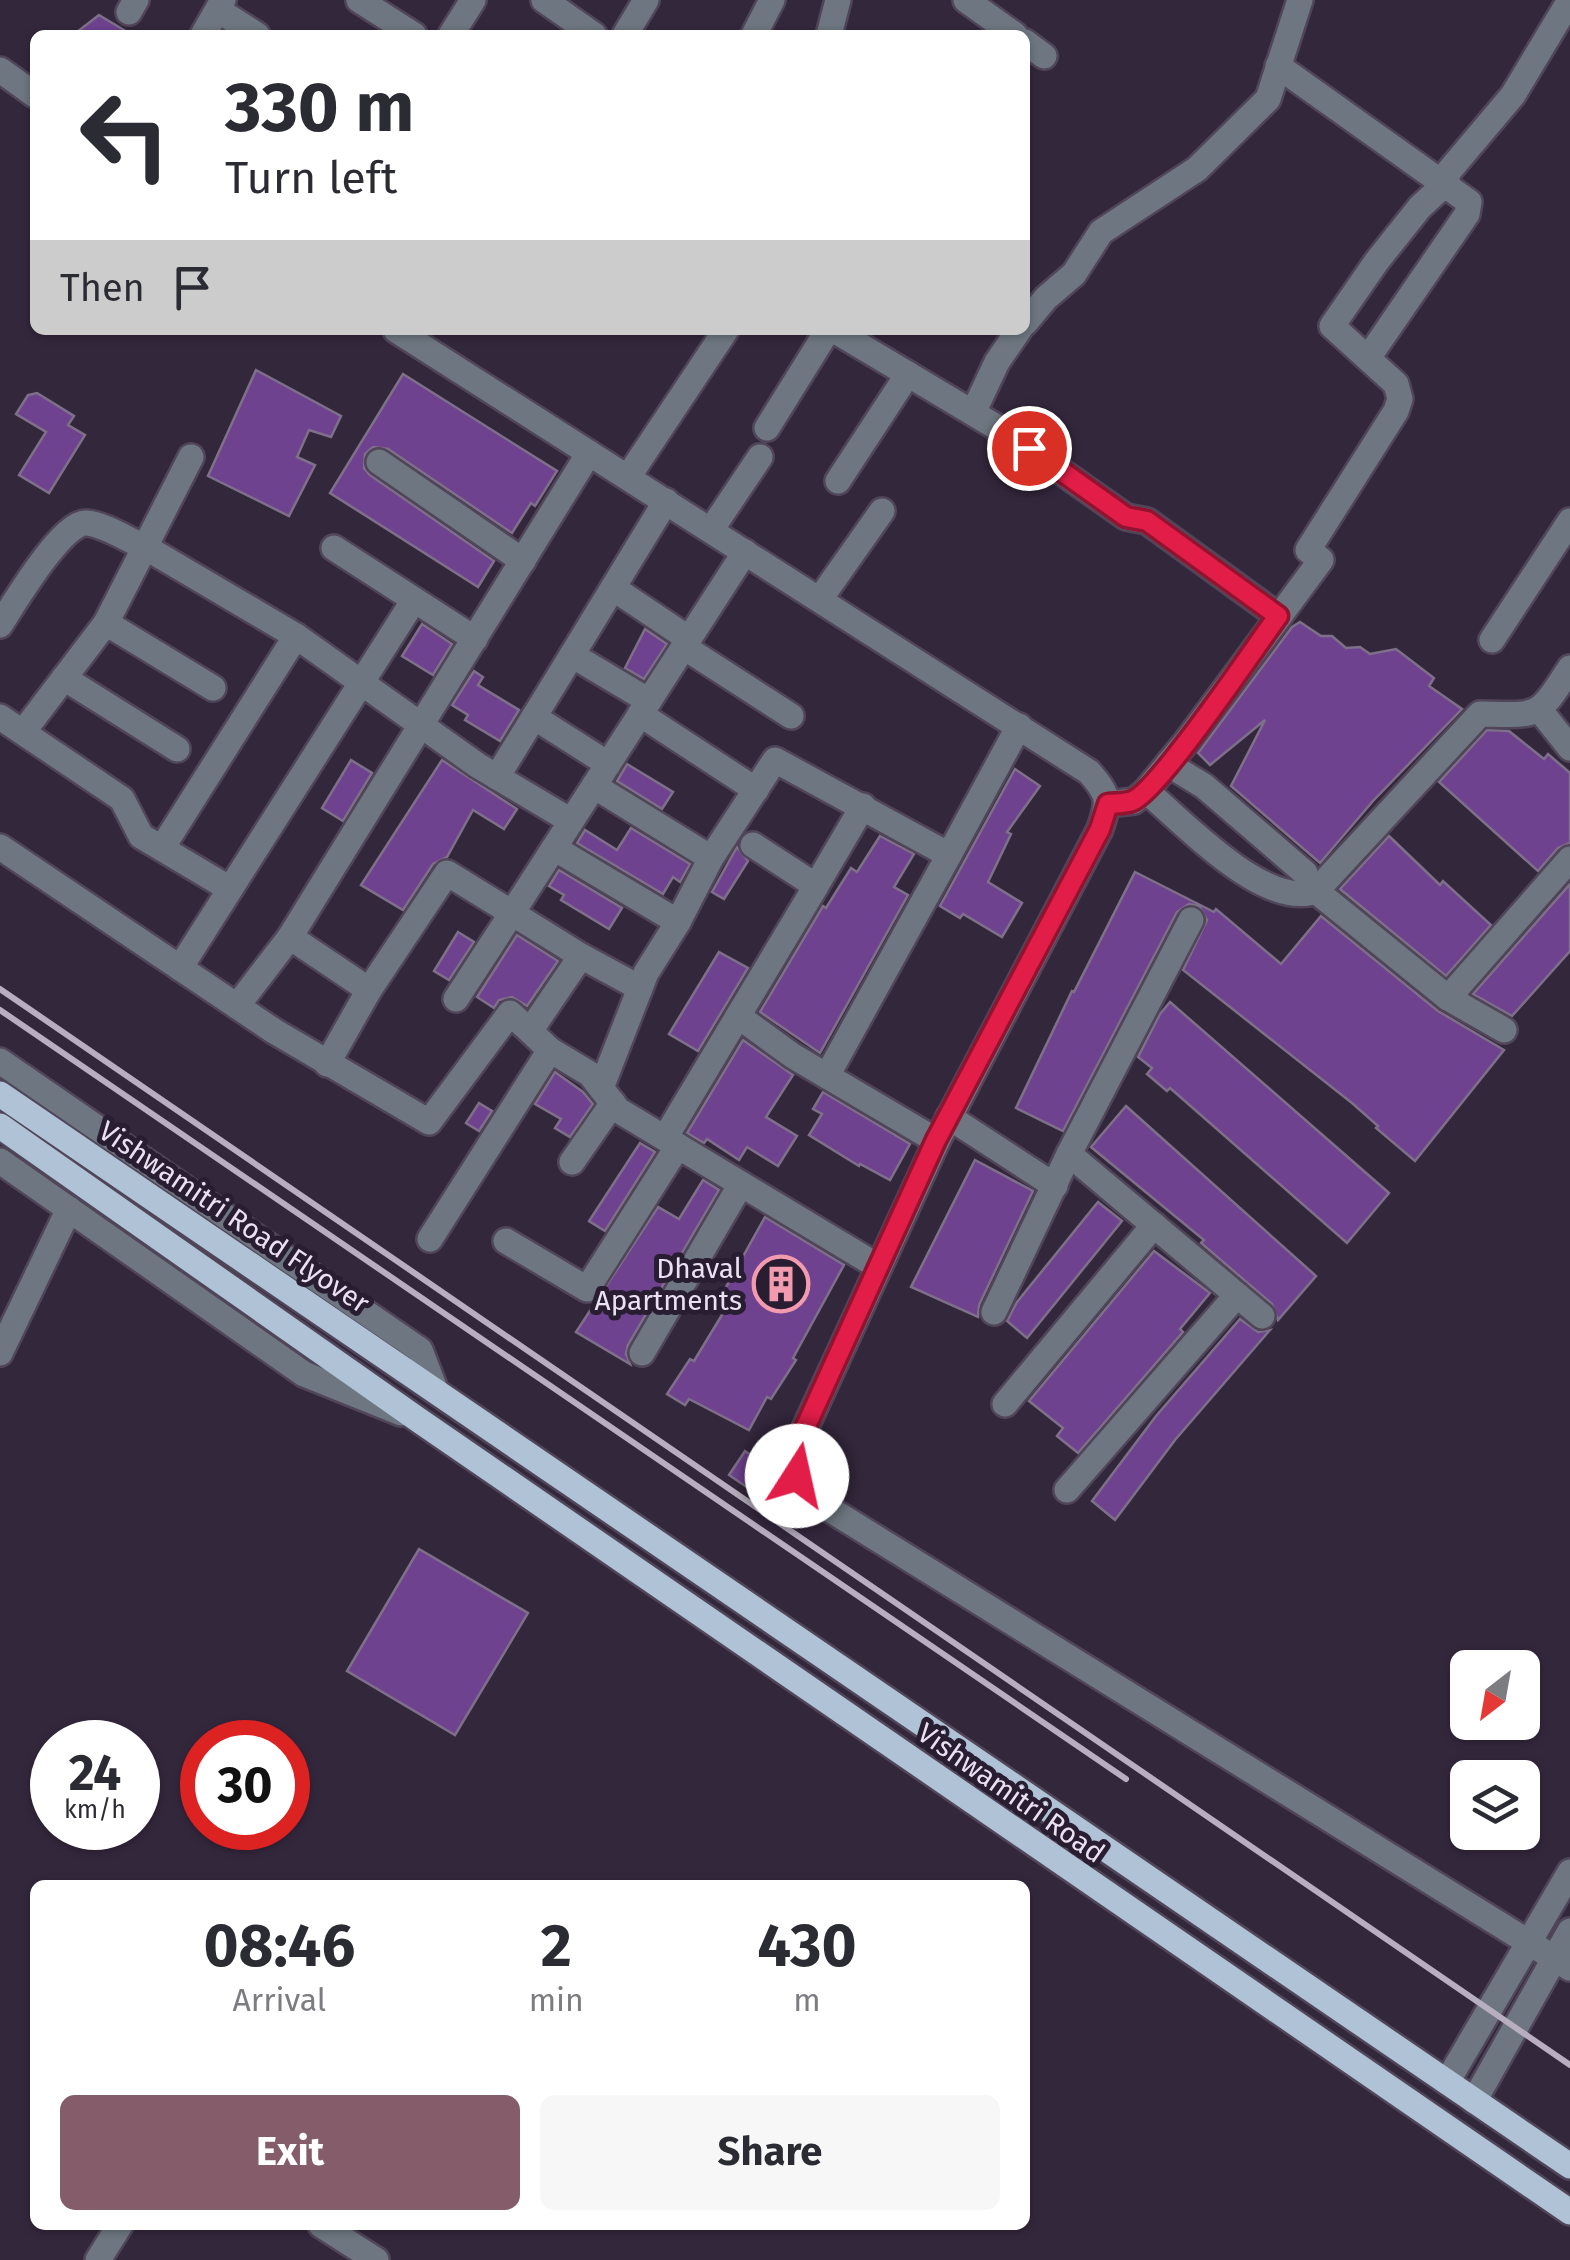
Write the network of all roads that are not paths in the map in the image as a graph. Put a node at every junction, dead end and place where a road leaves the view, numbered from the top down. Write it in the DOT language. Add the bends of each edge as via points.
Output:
graph roads {
  1 [pos="359,0"];
  2 [pos="473,0"];
  3 [pos="544,0"];
  4 [pos="646,0"];
  5 [pos="772,0"];
  6 [pos="838,0"];
  7 [pos="966,0"];
  8 [pos="1300,0"];
  9 [pos="1570,0"];
  10 [pos="221,5"];
  11 [pos="206,30"];
  12 [pos="251,30"];
  13 [pos="406,30"];
  14 [pos="454,30"];
  15 [pos="587,30"];
  16 [pos="628,30"];
  17 [pos="757,30"];
  18 [pos="831,30"];
  19 [pos="1008,30"];
  20 [pos="1278,66"];
  21 [pos="0,70"];
  22 [pos="30,91"];
  23 [pos="1446,184"];
  24 [pos="1030,318"];
  25 [pos="404,335"];
  26 [pos="723,335"];
  27 [pos="828,335"];
  28 [pos="840,335"];
  29 [pos="1016,335"];
  30 [pos="1368,358"];
  31 [pos="908,374"];
  32 [pos="974,413"];
  33 [pos="767,428"];
  34 [pos="589,452"];
  35 [pos="191,457"];
  36 [pos="760,457"];
  37 [pos="379,462"];
  38 [pos="628,477"];
  39 [pos="838,481"];
  40 [pos="666,501"];
  41 [pos="882,511"];
  42 [pos="1570,521"];
  43 [pos="711,530"];
  44 [pos="145,547"];
  45 [pos="334,548"];
  46 [pos="745,552"];
  47 [pos="523,561"];
  48 [pos="612,588"];
  49 [pos="820,599"];
  50 [pos="414,600"];
  51 [pos="1278,616"];
  52 [pos="106,623"];
  53 [pos="0,625"];
  54 [pos="296,636"];
  55 [pos="475,639"];
  56 [pos="1492,640"];
  57 [pos="686,642"];
  58 [pos="572,654"];
  59 [pos="1570,668"];
  60 [pos="64,678"];
  61 [pos="360,682"];
  62 [pos="214,688"];
  63 [pos="644,708"];
  64 [pos="1539,709"];
  65 [pos="791,716"];
  66 [pos="0,717"];
  67 [pos="534,717"];
  68 [pos="1018,726"];
  69 [pos="422,727"];
  70 [pos="23,732"];
  71 [pos="1570,748"];
  72 [pos="177,750"];
  73 [pos="1168,764"];
  74 [pos="601,775"];
  75 [pos="497,777"];
  76 [pos="756,790"];
  77 [pos="1146,791"];
  78 [pos="1108,804"];
  79 [pos="862,806"];
  80 [pos="571,821"];
  81 [pos="754,845"];
  82 [pos="0,846"];
  83 [pos="162,848"];
  84 [pos="554,848"];
  85 [pos="949,854"];
  86 [pos="711,858"];
  87 [pos="1570,859"];
  88 [pos="1310,882"];
  89 [pos="816,886"];
  90 [pos="230,889"];
  91 [pos="512,912"];
  92 [pos="1191,920"];
  93 [pos="678,922"];
  94 [pos="290,936"];
  95 [pos="580,956"];
  96 [pos="180,968"];
  97 [pos="640,988"];
  98 [pos="370,990"];
  99 [pos="1448,998"];
  100 [pos="456,999"];
  101 [pos="237,1006"];
  102 [pos="738,1016"];
  103 [pos="1504,1030"];
  104 [pos="530,1031"];
  105 [pos="550,1050"];
  106 [pos="0,1062"];
  107 [pos="327,1064"];
  108 [pos="827,1076"];
  109 [pos="0,1094"];
  110 [pos="607,1096"];
  111 [pos="949,1117"];
  112 [pos="0,1126"];
  113 [pos="936,1140"];
  114 [pos="671,1142"];
  115 [pos="1070,1154"];
  116 [pos="0,1161"];
  117 [pos="572,1162"];
  118 [pos="741,1184"];
  119 [pos="1054,1186"];
  120 [pos="70,1209"];
  121 [pos="1154,1226"];
  122 [pos="430,1239"];
  123 [pos="506,1241"];
  124 [pos="879,1267"];
  125 [pos="1237,1296"];
  126 [pos="994,1312"];
  127 [pos="1262,1316"];
  128 [pos="0,1353"];
  129 [pos="642,1353"];
  130 [pos="434,1390"];
  131 [pos="1005,1404"];
  132 [pos="420,1421"];
  133 [pos="1068,1490"];
  134 [pos="1570,1872"];
  135 [pos="1570,1932"];
  136 [pos="1529,1941"];
  137 [pos="1562,1963"];
  138 [pos="1447,2082"];
  139 [pos="1474,2101"];
  140 [pos="1570,2166"];
  141 [pos="1570,2212"];
  142 [pos="117,2230"];
  143 [pos="329,2230"];
  144 [pos="98,2260"];
  145 [pos="376,2260"];
  1 -- 13 [label="street"];
  2 -- 14 [label="street"];
  3 -- 15 [label="street"];
  4 -- 16 [label="street"];
  5 -- 17 [label="street"];
  6 -- 18 [label="street"];
  7 -- 19 [label="street"];
  8 -- 20 [label="street"];
  9 -- 23 [label="street" via="1513,96 1448,171"];
  10 -- 11 [label="street"];
  10 -- 12 [label="street"];
  20 -- 23 [label="street"];
  20 -- 24 [label="street" via="1268,99 1221,147 1101,232 1074,274"];
  21 -- 22 [label="street"];
  23 -- 30 [label="street" via="1469,202 1467,214"];
  23 -- 30 [label="street" via="1377,260 1332,326"];
  25 -- 34 [label="street"];
  26 -- 38 [label="street"];
  27 -- 33 [label="street"];
  28 -- 31 [label="street"];
  29 -- 32 [label="street"];
  30 -- 51 [label="street" via="1396,384 1396,412 1308,550 1321,560"];
  31 -- 32 [label="street"];
  31 -- 39 [label="street"];
  32 -- 51 [label="street" via="1126,517 1147,521"];
  34 -- 38 [label="street"];
  34 -- 47 [label="street"];
  35 -- 44 [label="street"];
  36 -- 43 [label="street"];
  37 -- 47 [label="street"];
  38 -- 40 [label="street"];
  40 -- 43 [label="street"];
  40 -- 48 [label="street"];
  41 -- 49 [label="street"];
  42 -- 56 [label="street"];
  43 -- 46 [label="street"];
  44 -- 52 [label="street"];
  44 -- 53 [label="street" via="85,523 74,526"];
  44 -- 54 [label="street"];
  45 -- 50 [label="street"];
  46 -- 49 [label="street"];
  46 -- 57 [label="street"];
  47 -- 55 [label="street"];
  48 -- 57 [label="street"];
  48 -- 58 [label="street"];
  49 -- 68 [label="street"];
  50 -- 55 [label="street"];
  50 -- 61 [label="street"];
  51 -- 73 [label="street"];
  52 -- 60 [label="street"];
  52 -- 62 [label="street"];
  54 -- 61 [label="street"];
  54 -- 83 [label="street"];
  55 -- 69 [label="street"];
  57 -- 63 [label="street"];
  57 -- 65 [label="street"];
  58 -- 63 [label="street"];
  58 -- 67 [label="street"];
  59 -- 64 [label="street"];
  60 -- 70 [label="street"];
  60 -- 72 [label="street"];
  61 -- 69 [label="street"];
  61 -- 90 [label="street"];
  63 -- 74 [label="street"];
  63 -- 76 [label="street"];
  64 -- 71 [label="street"];
  64 -- 88 [label="street" via="1529,715 1480,714"];
  66 -- 70 [label="street"];
  67 -- 74 [label="street"];
  67 -- 75 [label="street"];
  68 -- 78 [label="street" via="1090,772"];
  68 -- 85 [label="street"];
  69 -- 75 [label="street"];
  69 -- 94 [label="street"];
  70 -- 83 [label="street" via="122,798 141,836"];
  73 -- 77 [label="street"];
  73 -- 88 [label="street" via="1204,786"];
  74 -- 80 [label="street"];
  74 -- 86 [label="street"];
  75 -- 80 [label="street"];
  76 -- 79 [label="street" via="774,760"];
  76 -- 86 [label="street"];
  77 -- 78 [label="street" via="1134,801"];
  77 -- 88 [label="street" via="1250,878 1289,895"];
  78 -- 111 [label="street"];
  79 -- 85 [label="street"];
  79 -- 89 [label="street"];
  80 -- 84 [label="street"];
  81 -- 89 [label="street"];
  82 -- 96 [label="street"];
  83 -- 90 [label="street"];
  84 -- 91 [label="street"];
  84 -- 93 [label="street"];
  85 -- 108 [label="street"];
  86 -- 93 [label="street"];
  87 -- 99 [label="street"];
  88 -- 99 [label="street"];
  89 -- 102 [label="street"];
  90 -- 96 [label="street"];
  91 -- 95 [label="street"];
  91 -- 98 [label="street" via="447,873"];
  91 -- 100 [label="street"];
  92 -- 115 [label="street"];
  93 -- 97 [label="street"];
  94 -- 98 [label="street"];
  94 -- 101 [label="street"];
  95 -- 97 [label="street"];
  95 -- 104 [label="street"];
  96 -- 101 [label="street"];
  97 -- 110 [label="street"];
  98 -- 107 [label="street"];
  99 -- 103 [label="street"];
  101 -- 107 [label="street"];
  102 -- 108 [label="street"];
  102 -- 114 [label="street"];
  104 -- 105 [label="street"];
  104 -- 107 [label="street" via="510,1013 429,1122"];
  105 -- 110 [label="street" via="590,1074"];
  105 -- 122 [label="street"];
  106 -- 130 [label="street" via="420,1350"];
  108 -- 113 [label="street"];
  109 -- 130 [label="main road, Vishwamitri Road Flyover"];
  110 -- 114 [label="street"];
  110 -- 117 [label="street"];
  111 -- 113 [label="street"];
  111 -- 119 [label="street"];
  112 -- 132 [label="main road, Vishwamitri Road Flyover"];
  113 -- 124 [label="street"];
  114 -- 118 [label="street"];
  114 -- 123 [label="street" via="588,1289"];
  115 -- 119 [label="street"];
  115 -- 121 [label="street"];
  116 -- 120 [label="street"];
  118 -- 124 [label="street"];
  118 -- 129 [label="street"];
  119 -- 126 [label="street"];
  120 -- 128 [label="street"];
  120 -- 132 [label="street" via="304,1374"];
  121 -- 125 [label="street"];
  121 -- 131 [label="street"];
  124 -- 136 [label="street" via="796,1448 797,1476 818,1502"];
  125 -- 127 [label="street"];
  125 -- 133 [label="street"];
  130 -- 138 [label="main road, Vishwamitri Road"];
  132 -- 141 [label="main road, Vishwamitri Road"];
  134 -- 136 [label="street"];
  135 -- 137 [label="street"];
  136 -- 137 [label="street"];
  136 -- 138 [label="street"];
  137 -- 139 [label="street"];
  138 -- 139 [label="main road, Vishwamitri Road"];
  139 -- 140 [label="main road, Vishwamitri Road"];
  142 -- 144 [label="street"];
  143 -- 145 [label="street"];
}
